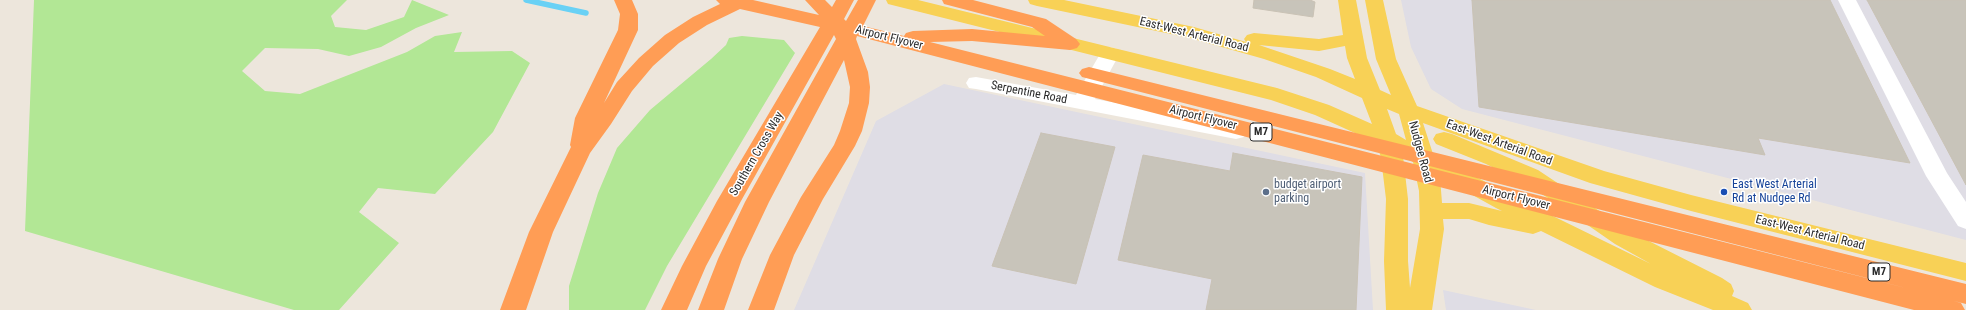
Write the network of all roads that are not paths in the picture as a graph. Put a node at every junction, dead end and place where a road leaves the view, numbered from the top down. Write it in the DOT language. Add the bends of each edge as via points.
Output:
graph roads {
  1 [pos="623,0"];
  2 [pos="725,0"];
  3 [pos="744,0"];
  4 [pos="791,0"];
  5 [pos="814,0"];
  6 [pos="845,0"];
  7 [pos="867,0"];
  8 [pos="895,0"];
  9 [pos="951,0"];
  10 [pos="1037,0"];
  11 [pos="1346,0"];
  12 [pos="1374,0"];
  13 [pos="1847,0"];
  14 [pos="1194,33"];
  15 [pos="1352,39"];
  16 [pos="1070,44"];
  17 [pos="1110,53"];
  18 [pos="854,56"];
  19 [pos="976,83"];
  20 [pos="1370,92"];
  21 [pos="1082,103"];
  22 [pos="1410,116"];
  23 [pos="1388,139"];
  24 [pos="1286,141"];
  25 [pos="580,151"];
  26 [pos="1423,158"];
  27 [pos="1432,211"];
  28 [pos="1966,220"];
  29 [pos="1557,230"];
  30 [pos="1793,260"];
  31 [pos="1966,272"];
  32 [pos="1966,294"];
  33 [pos="514,310"];
  34 [pos="674,310"];
  35 [pos="711,310"];
  36 [pos="761,310"];
  37 [pos="1399,310"];
  38 [pos="1419,310"];
  39 [pos="1740,310"];
  40 [pos="1746,310"];
  41 [pos="1952,310"];
  1 -- 25 [label="highway" via="629,14 628,30 586,118"];
  2 -- 30 [label="highway, Airport Flyover / M7" via="821,21"];
  3 -- 25 [label="highway" via="688,28 656,52 624,87"];
  4 -- 30 [label="highway, Airport Flyover / M7" via="1213,104"];
  5 -- 18 [label="highway" via="836,21"];
  6 -- 34 [label="highway, Southern Cross Way" via="729,202 694,266"];
  7 -- 35 [label="highway, Southern Cross Way" via="757,202 730,259"];
  8 -- 16 [label="main road"];
  9 -- 16 [label="highway" via="1039,23"];
  10 -- 14 [label="main road, East-West Arterial Road"];
  11 -- 15 [label="main road"];
  12 -- 22 [label="main road, Nudgee Road" via="1386,59"];
  13 -- 28 [label="lane" via="1937,176"];
  14 -- 15 [label="main road" via="1306,45"];
  14 -- 20 [label="main road, East-West Arterial Road" via="1295,62"];
  15 -- 20 [label="main road" via="1360,72"];
  16 -- 17 [label="main road"];
  16 -- 18 [label="highway" via="972,35 908,37 878,43"];
  17 -- 21 [label="lane, Serpentine Road"];
  17 -- 23 [label="main road" via="1277,95 1322,110"];
  18 -- 36 [label="highway" via="860,87 859,103 851,131 782,255"];
  19 -- 21 [label="lane, Serpentine Road"];
  20 -- 22 [label="main road"];
  20 -- 23 [label="main road"];
  21 -- 24 [label="lane, Serpentine Road"];
  22 -- 26 [label="main road, Nudgee Road"];
  22 -- 31 [label="main road, East-West Arterial Road" via="1606,179 1691,203"];
  22 -- 40 [label="main road" via="1435,136 1530,176 1623,238 1713,285"];
  23 -- 26 [label="main road"];
  23 -- 37 [label="main road" via="1395,172 1397,199 1396,261"];
  25 -- 33 [label="highway" via="541,232"];
  26 -- 27 [label="main road, Nudgee Road" via="1428,174"];
  26 -- 29 [label="main road"];
  27 -- 29 [label="main road" via="1469,211"];
  27 -- 38 [label="main road, Nudgee Road" via="1430,245"];
  29 -- 39 [label="main road" via="1664,280"];
  30 -- 32 [label="highway, East-West Arterial Road / M7"];
  30 -- 41 [label="highway, M7"];
}
